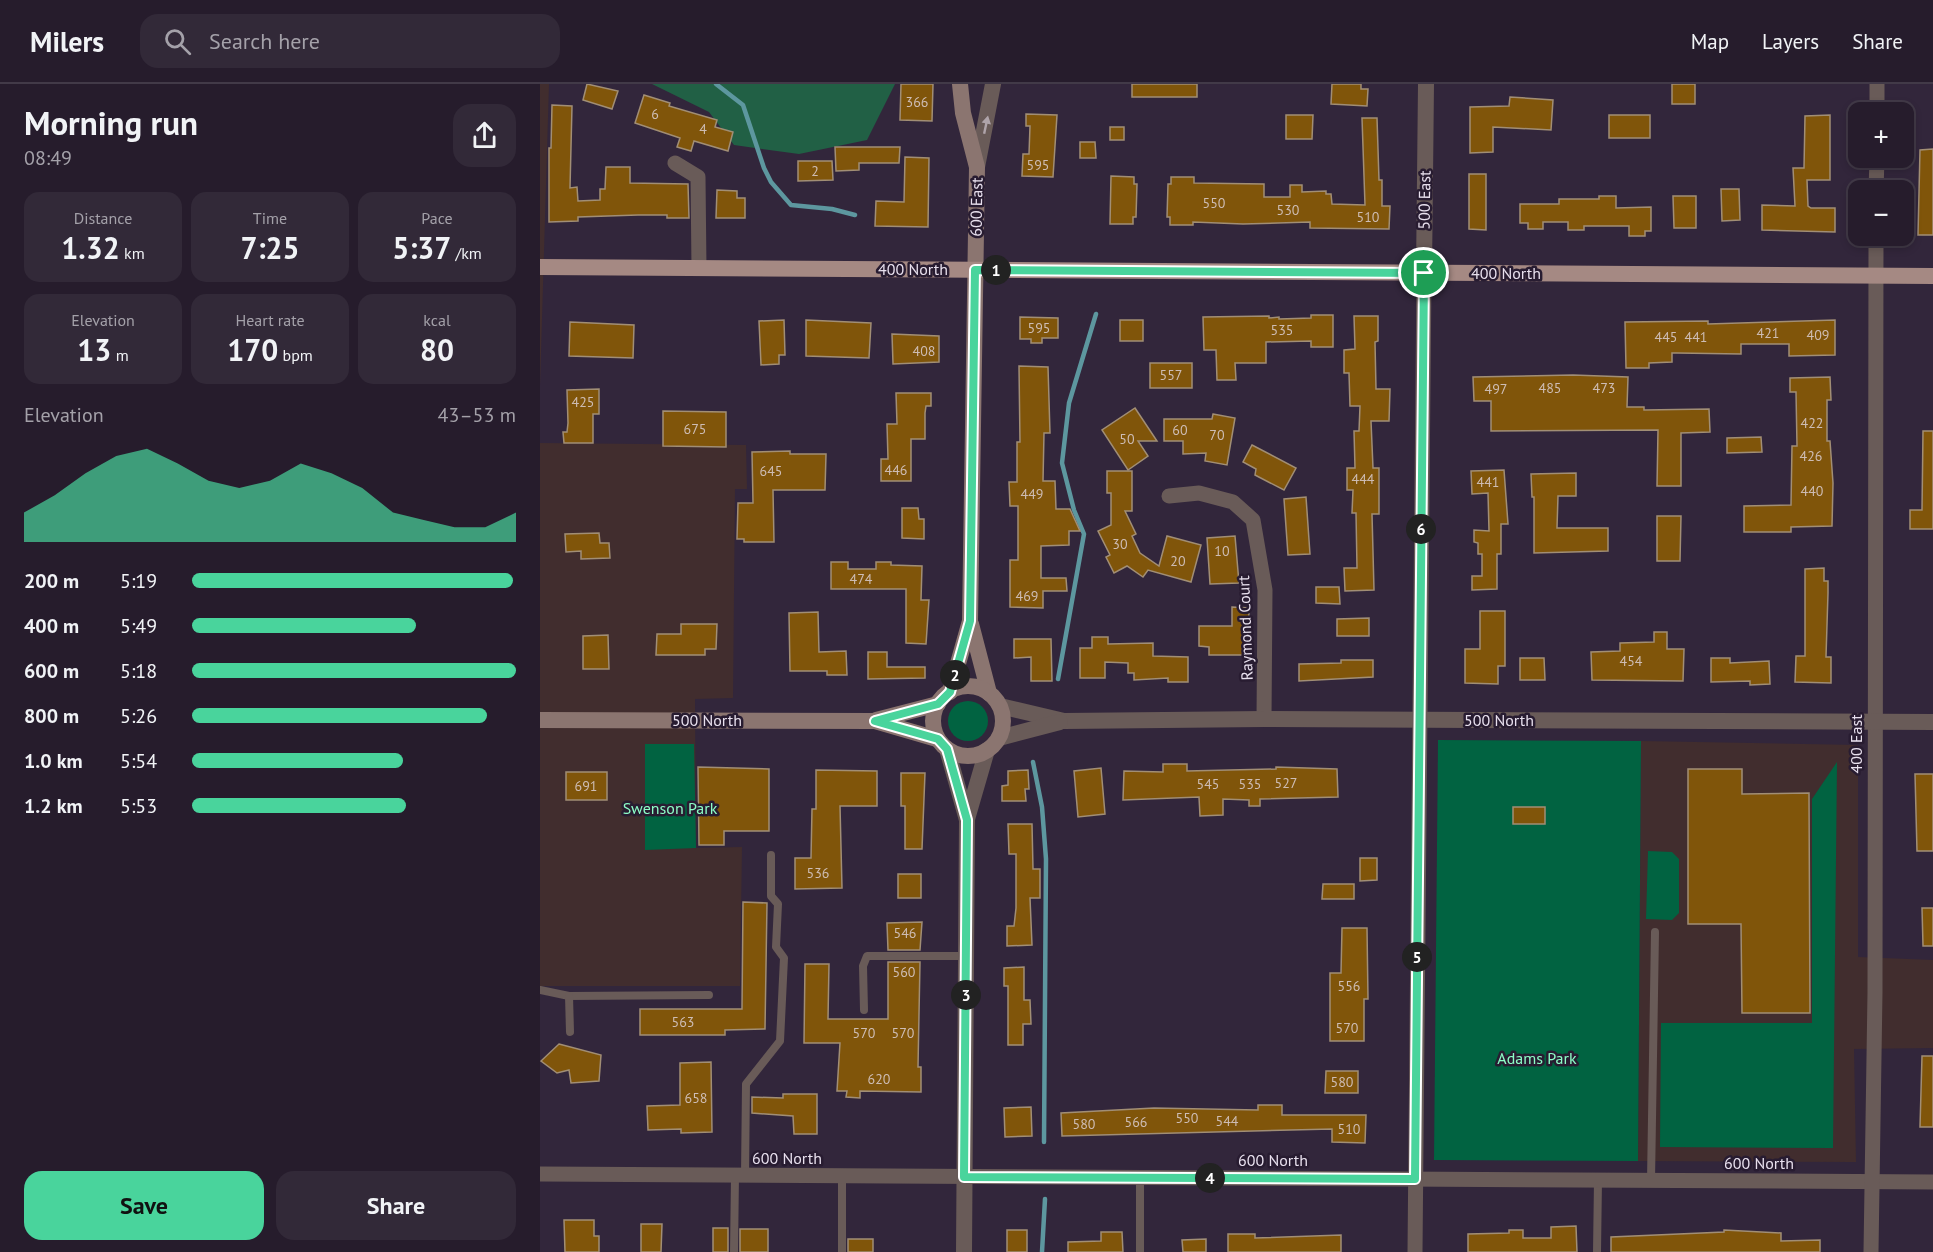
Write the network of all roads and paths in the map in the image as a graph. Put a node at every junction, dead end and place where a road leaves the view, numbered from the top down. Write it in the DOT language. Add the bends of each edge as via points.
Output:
graph roads {
  1 [pos="960,84"];
  2 [pos="993,84"];
  3 [pos="1426,84"];
  4 [pos="1877,84"];
  5 [pos="1877,102"];
  6 [pos="675,163"];
  7 [pos="977,167"];
  8 [pos="1876,246"];
  9 [pos="540,267"];
  10 [pos="699,268"];
  11 [pos="975,270"];
  12 [pos="1424,273"];
  13 [pos="1876,276"];
  14 [pos="1933,276"];
  15 [pos="1169,496"];
  16 [pos="970,621"];
  17 [pos="944,698"];
  18 [pos="994,700"];
  19 [pos="1264,719"];
  20 [pos="540,720"];
  21 [pos="1418,720"];
  22 [pos="875,721"];
  23 [pos="1064,721"];
  24 [pos="1874,722"];
  25 [pos="1933,722"];
  26 [pos="942,744"];
  27 [pos="993,744"];
  28 [pos="967,820"];
  29 [pos="771,855"];
  30 [pos="1654,932"];
  31 [pos="966,956"];
  32 [pos="540,990"];
  33 [pos="709,995"];
  34 [pos="569,996"];
  35 [pos="864,1010"];
  36 [pos="570,1032"];
  37 [pos="540,1174"];
  38 [pos="740,1175"];
  39 [pos="842,1176"];
  40 [pos="964,1177"];
  41 [pos="1140,1178"];
  42 [pos="1415,1179"];
  43 [pos="1598,1180"];
  44 [pos="1652,1180"];
  45 [pos="1873,1182"];
  46 [pos="1933,1182"];
  47 [pos="734,1252"];
  48 [pos="843,1252"];
  49 [pos="964,1252"];
  50 [pos="1140,1252"];
  51 [pos="1415,1252"];
  52 [pos="1598,1252"];
  53 [pos="1871,1252"];
  1 -- 7 [label="main road, 600 East"];
  7 -- 2 [label="street, one-way"];
  3 -- 12 [label="street, 500 East"];
  4 -- 5 [label="street"];
  6 -- 10 [label="street" via="698,177"];
  7 -- 11 [label="main road, 600 East"];
  8 -- 13 [label="street, 400 East"];
  9 -- 10 [label="main road, 400 North"];
  10 -- 11 [label="main road, 400 North"];
  11 -- 12 [label="main road, 400 North"];
  11 -- 16 [label="main road, 600 East"];
  12 -- 13 [label="main road, 400 North"];
  12 -- 21 [label="street, 500 East"];
  13 -- 14 [label="main road, 400 North"];
  13 -- 24 [label="street, 400 East"];
  15 -- 19 [label="street, Raymond Court" via="1199,493 1233,502 1253,520 1265,590"];
  16 -- 17 [label="main road, 600 East"];
  16 -- 18 [label="main road, 600 East"];
  17 -- 18 [label="main road" via="966,687 977,687"];
  17 -- 22 [label="main road, 500 North"];
  17 -- 26 [label="main road" via="933,723"];
  18 -- 23 [label="street, 500 North"];
  18 -- 27 [label="main road" via="1003,726"];
  19 -- 21 [label="street, 500 North"];
  19 -- 23 [label="street, 500 North"];
  20 -- 22 [label="main road, 500 North"];
  21 -- 24 [label="street, 500 North"];
  21 -- 42 [label="street, 500 East"];
  22 -- 26 [label="main road, 500 North"];
  23 -- 27 [label="street, 500 North"];
  24 -- 25 [label="street, 500 North"];
  24 -- 45 [label="street, 400 East"];
  26 -- 27 [label="main road" via="963,756 976,755"];
  26 -- 28 [label="street"];
  27 -- 28 [label="street"];
  28 -- 31 [label="street"];
  29 -- 38 [label="lane" via="771,896 777,904 776,947 784,958 780,1041 746,1084"];
  30 -- 44 [label="lane"];
  31 -- 35 [label="lane" via="867,956 863,966"];
  31 -- 40 [label="street"];
  32 -- 34 [label="lane"];
  33 -- 34 [label="lane"];
  34 -- 36 [label="lane"];
  37 -- 38 [label="street, 600 North"];
  38 -- 39 [label="street, 600 North"];
  38 -- 47 [label="lane"];
  39 -- 40 [label="street, 600 North"];
  39 -- 48 [label="lane"];
  40 -- 41 [label="street, 600 North"];
  40 -- 49 [label="street"];
  41 -- 42 [label="street, 600 North"];
  41 -- 50 [label="lane"];
  42 -- 43 [label="street, 600 North"];
  42 -- 51 [label="street, 500 East"];
  43 -- 44 [label="street, 600 North"];
  43 -- 52 [label="lane"];
  44 -- 45 [label="street, 600 North"];
  45 -- 46 [label="street, 600 North"];
  45 -- 53 [label="street, 400 East"];
}
